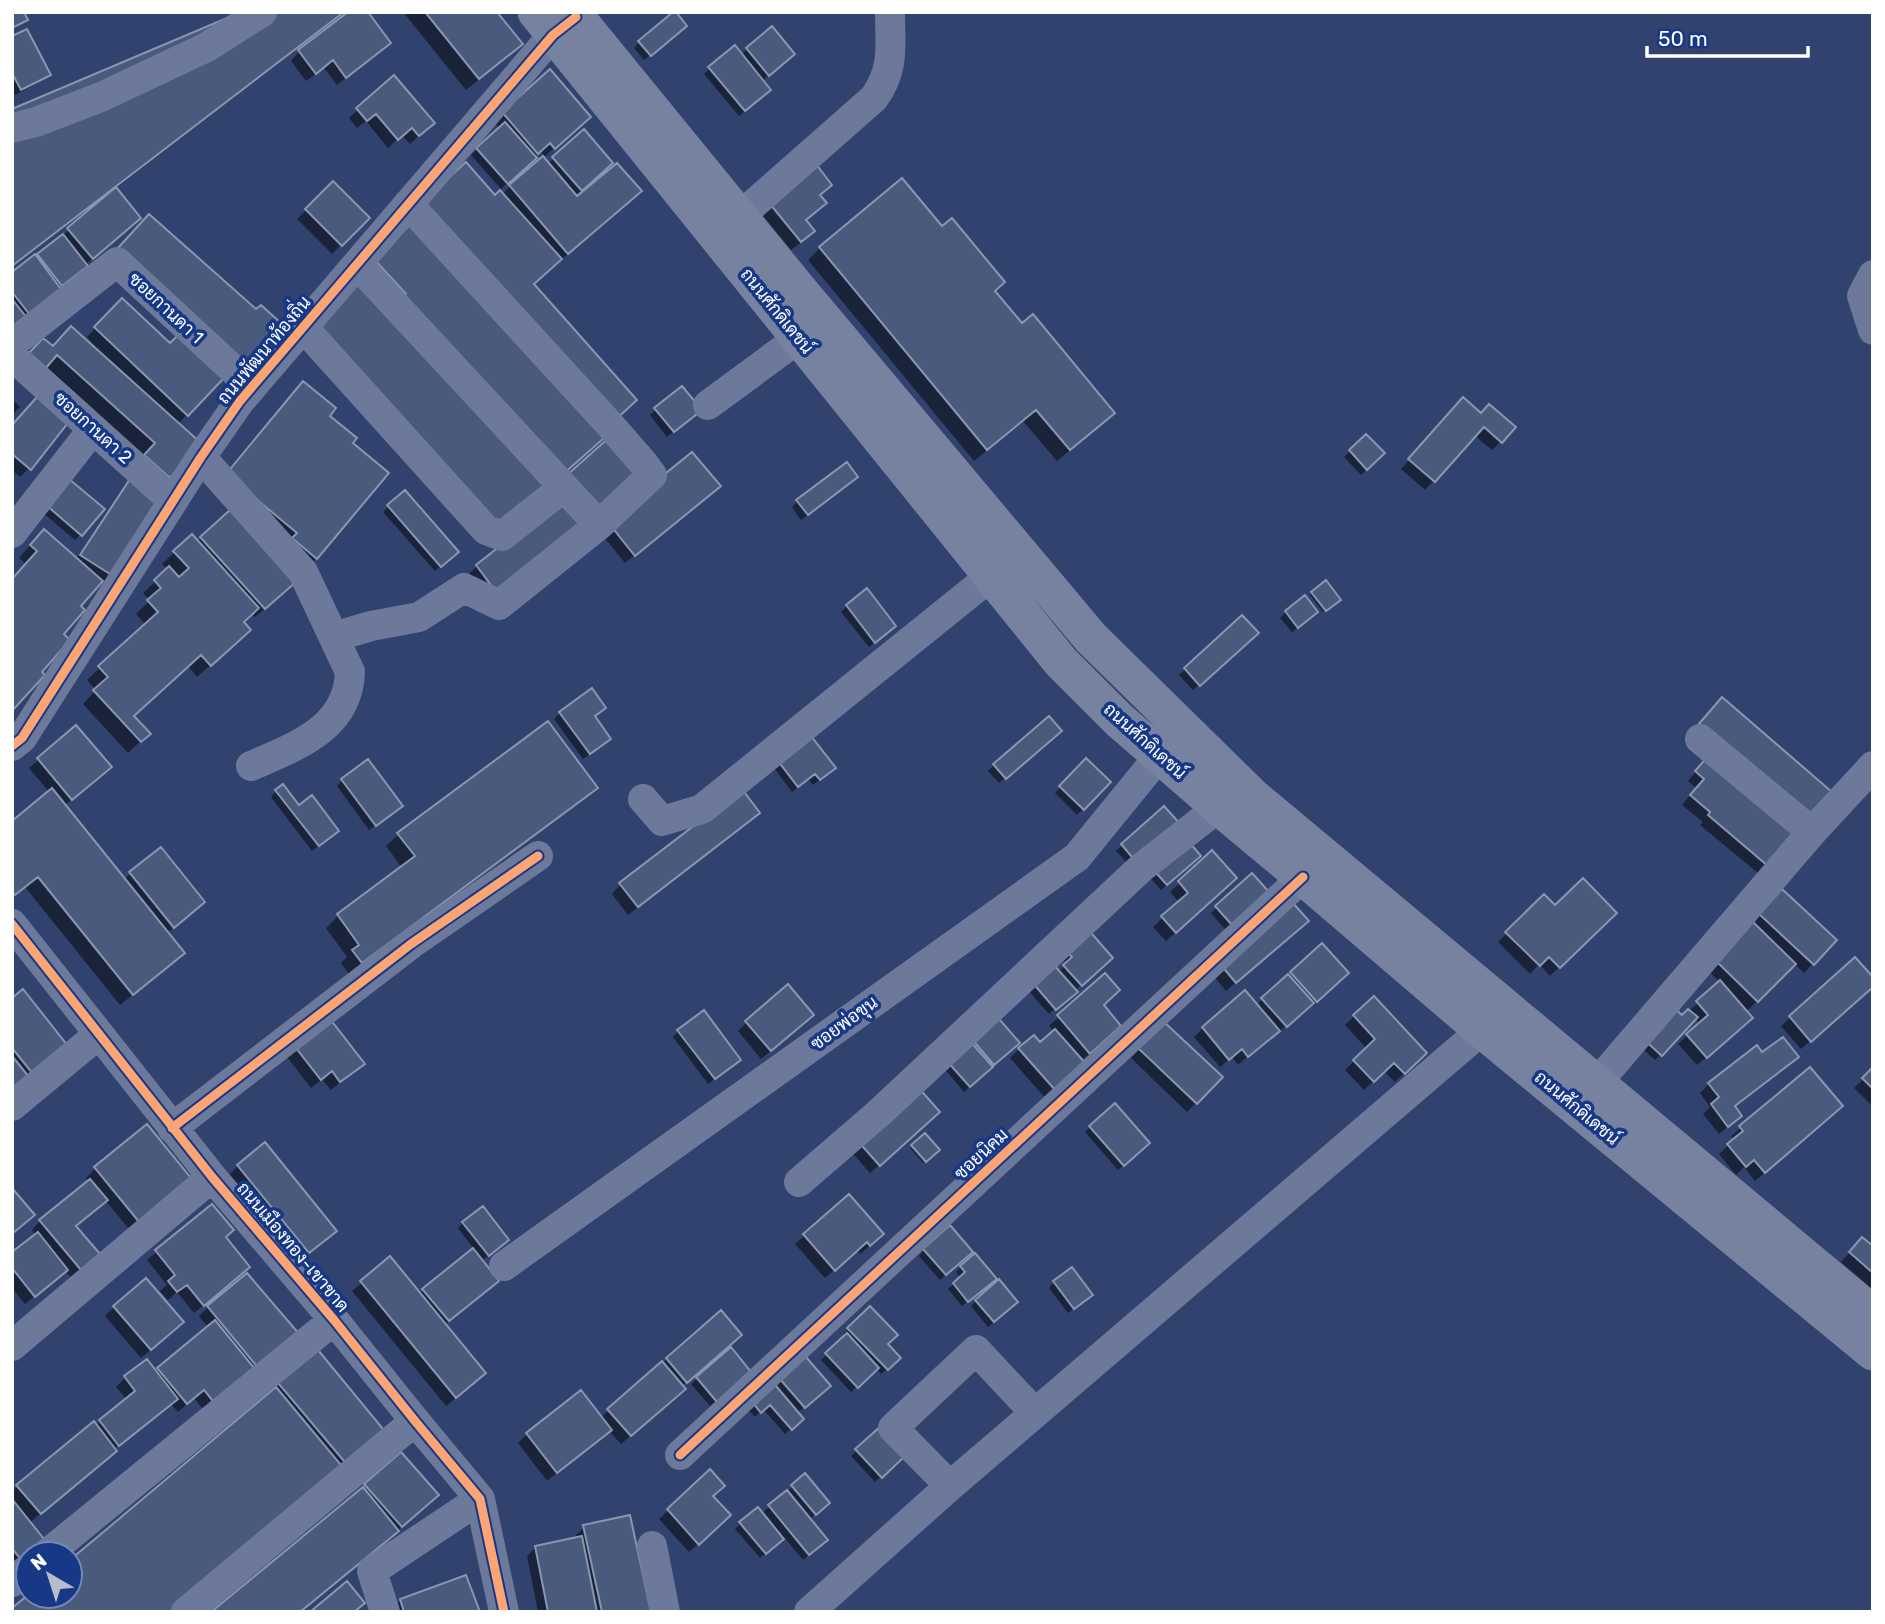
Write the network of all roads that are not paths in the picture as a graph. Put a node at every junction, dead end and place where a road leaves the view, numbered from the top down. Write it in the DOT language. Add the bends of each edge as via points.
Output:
graph roads {
  1 [pos="261,12"];
  2 [pos="890,12"];
  3 [pos="559,19"];
  4 [pos="12,128"];
  5 [pos="408,204"];
  6 [pos="739,217"];
  7 [pos="357,264"];
  8 [pos="1873,275"];
  9 [pos="303,327"];
  10 [pos="1873,330"];
  11 [pos="799,338"];
  12 [pos="12,344"];
  13 [pos="12,356"];
  14 [pos="252,387"];
  15 [pos="708,405"];
  16 [pos="93,429"];
  17 [pos="201,457"];
  18 [pos="564,487"];
  19 [pos="173,501"];
  20 [pos="599,525"];
  21 [pos="12,533"];
  22 [pos="991,576"];
  23 [pos="334,637"];
  24 [pos="1700,739"];
  25 [pos="12,746"];
  26 [pos="1160,755"];
  27 [pos="251,766"];
  28 [pos="1873,766"];
  29 [pos="643,799"];
  30 [pos="1219,807"];
  31 [pos="1812,832"];
  32 [pos="538,856"];
  33 [pos="1303,877"];
  34 [pos="12,924"];
  35 [pos="1482,1030"];
  36 [pos="99,1034"];
  37 [pos="1596,1084"];
  38 [pos="12,1106"];
  39 [pos="172,1128"];
  40 [pos="212,1177"];
  41 [pos="799,1182"];
  42 [pos="504,1266"];
  43 [pos="1873,1314"];
  44 [pos="334,1320"];
  45 [pos="12,1346"];
  46 [pos="1873,1352"];
  47 [pos="1035,1413"];
  48 [pos="415,1422"];
  49 [pos="680,1455"];
  50 [pos="950,1486"];
  51 [pos="480,1499"];
  52 [pos="64,1540"];
  53 [pos="652,1546"];
  54 [pos="383,1611"];
  55 [pos="186,1612"];
  56 [pos="504,1612"];
  57 [pos="665,1612"];
  58 [pos="809,1612"];
  1 -- 4 [label="street" via="207,47 101,97"];
  2 -- 6 [label="street" via="890,66 884,85"];
  3 -- 5 [label="street, ถนนพัฒนาท้องถิ่น"];
  3 -- 6 [label="main road, ถนนศักดิเดชน์"];
  3 -- 11 [label="main road, ถนนศักดิเดชน์"];
  5 -- 7 [label="street, ถนนพัฒนาท้องถิ่น"];
  5 -- 20 [label="street" via="652,475"];
  6 -- 37 [label="main road, ถนนศักดิเดชน์" via="1091,638 1253,797"];
  7 -- 9 [label="street, ถนนพัฒนาท้องถิ่น"];
  7 -- 18 [label="street"];
  8 -- 10 [label="street" via="1862,296"];
  9 -- 14 [label="street, ถนนพัฒนาท้องถิ่น"];
  9 -- 18 [label="street" via="486,530 502,536"];
  11 -- 15 [label="street"];
  11 -- 22 [label="main road, ถนนศักดิเดชน์"];
  12 -- 14 [label="street, ซอยกานดา 1" via="117,262"];
  13 -- 16 [label="street, ซอยกานดา 2"];
  14 -- 17 [label="street, ถนนพัฒนาท้องถิ่น"];
  16 -- 19 [label="street, ซอยกานดา 2"];
  16 -- 21 [label="street"];
  17 -- 19 [label="street, ถนนพัฒนาท้องถิ่น"];
  17 -- 23 [label="street" via="303,572"];
  18 -- 20 [label="street"];
  19 -- 25 [label="street, ถนนพัฒนาท้องถิ่น"];
  20 -- 23 [label="street" via="499,605 464,588 419,617"];
  22 -- 26 [label="main road, ถนนศักดิเดชน์" via="1061,662"];
  22 -- 29 [label="street" via="702,809 662,821"];
  23 -- 27 [label="street" via="350,672 339,712 318,733"];
  24 -- 31 [label="street"];
  26 -- 30 [label="main road, ถนนศักดิเดชน์"];
  26 -- 42 [label="street, ซอยพ่อขุน" via="1077,857"];
  28 -- 31 [label="street"];
  30 -- 33 [label="main road, ถนนศักดิเดชน์"];
  30 -- 41 [label="street" via="1141,868"];
  31 -- 37 [label="street"];
  32 -- 39 [label="street" via="411,944"];
  33 -- 35 [label="main road, ถนนศักดิเดชน์"];
  33 -- 49 [label="street, ซอยนิคม"];
  34 -- 36 [label="street, ถนนเมืองทอง-เขาขาด"];
  35 -- 46 [label="main road, ถนนศักดิเดชน์"];
  35 -- 47 [label="street"];
  36 -- 38 [label="street"];
  36 -- 39 [label="street, ถนนเมืองทอง-เขาขาด"];
  37 -- 43 [label="main road, ถนนศักดิเดชน์"];
  39 -- 40 [label="street, ถนนเมืองทอง-เขาขาด"];
  40 -- 44 [label="street, ถนนเมืองทอง-เขาขาด"];
  40 -- 45 [label="street"];
  44 -- 48 [label="street, ถนนเมืองทอง-เขาขาด"];
  44 -- 52 [label="street"];
  47 -- 50 [label="street"];
  47 -- 50 [label="street" via="975,1350 894,1428"];
  48 -- 51 [label="street, ถนนเมืองทอง-เขาขาด"];
  48 -- 55 [label="street"];
  50 -- 58 [label="street"];
  51 -- 54 [label="street" via="372,1571"];
  51 -- 56 [label="street, ถนนเมืองทอง-เขาขาด"];
  53 -- 57 [label="street"];
}
